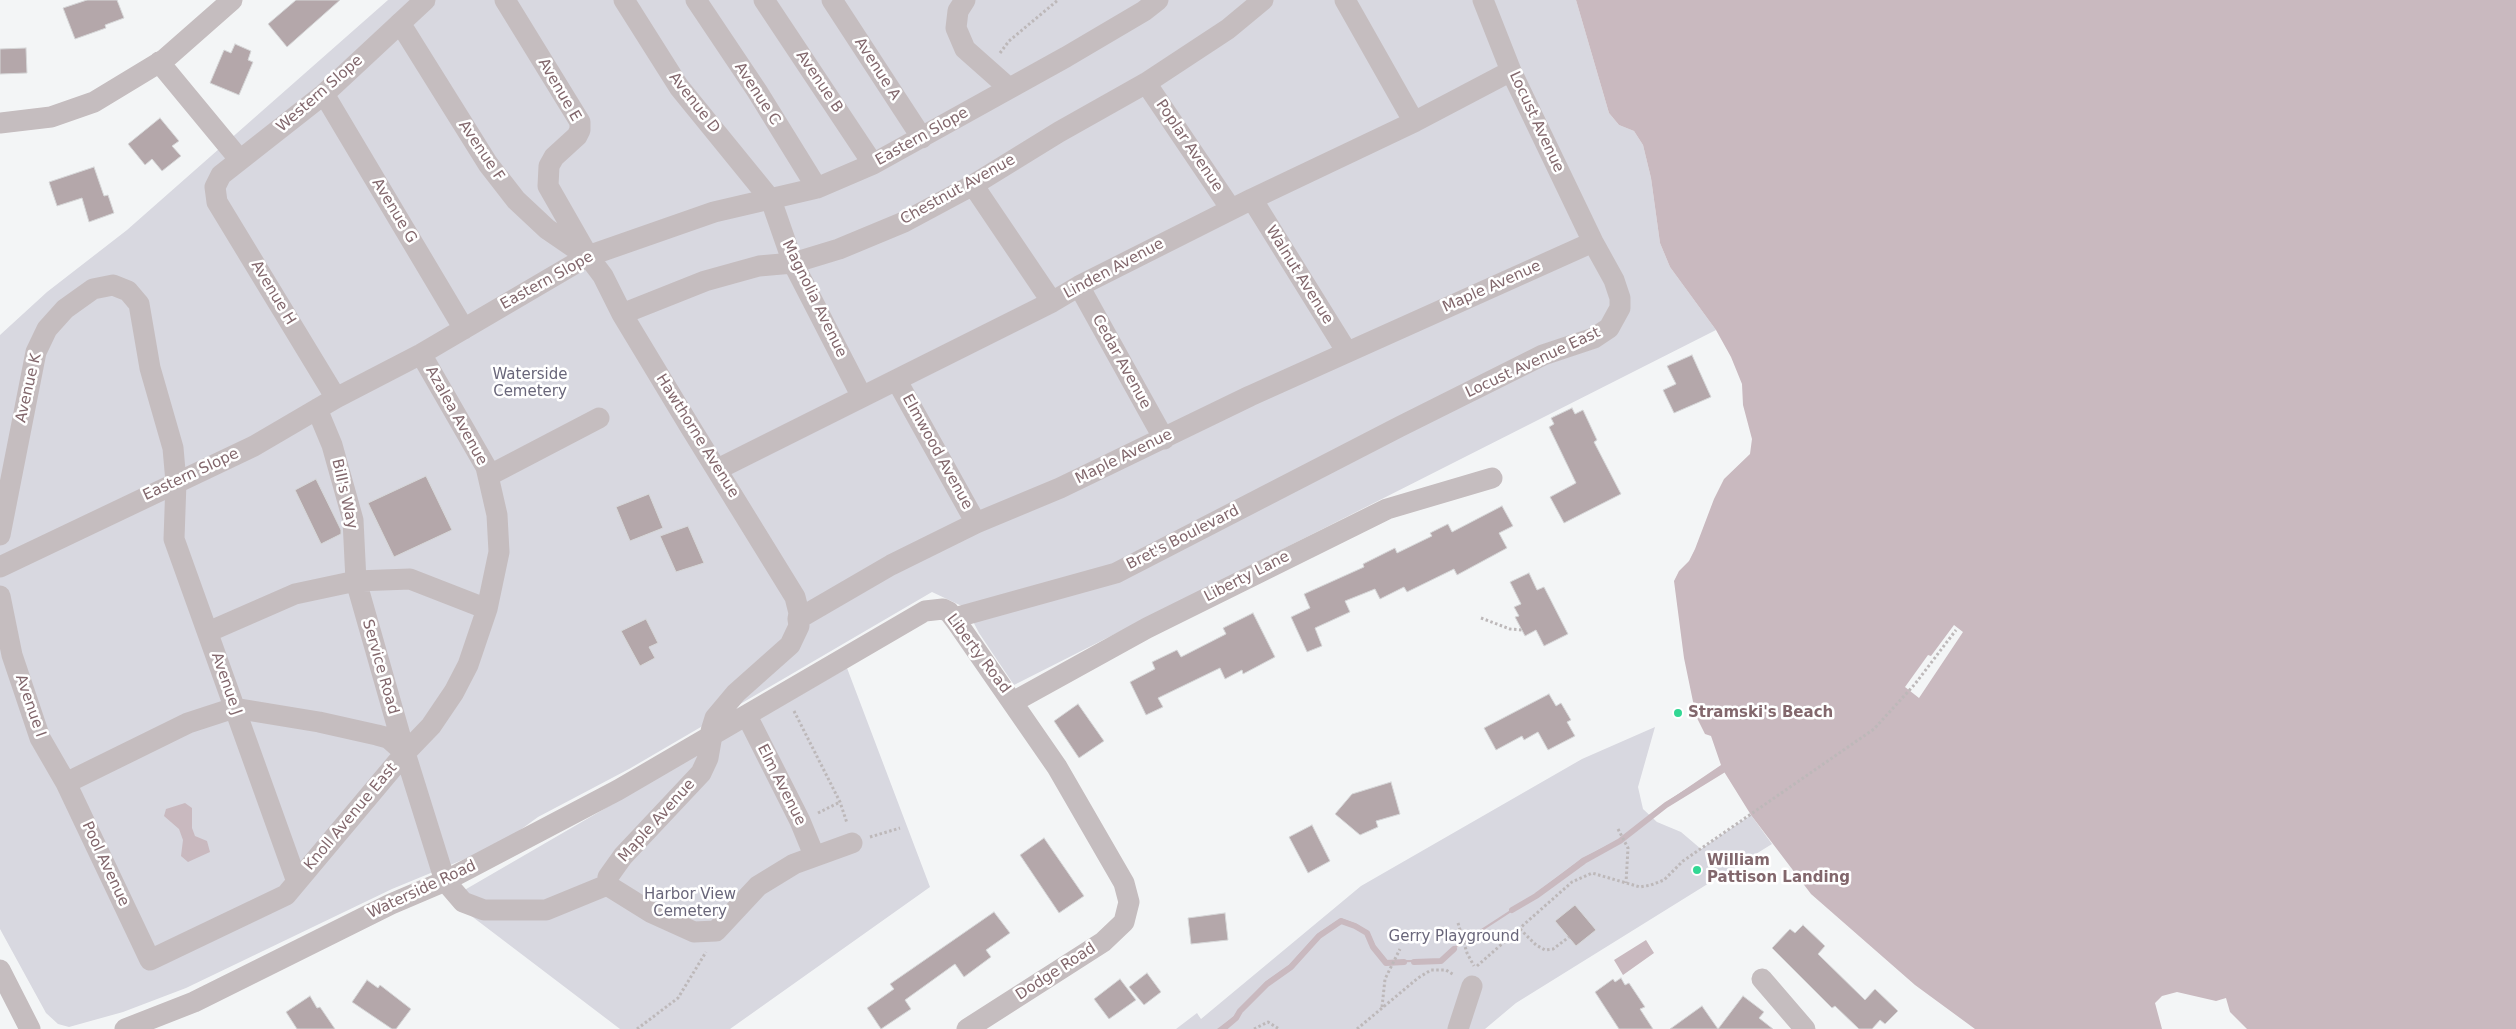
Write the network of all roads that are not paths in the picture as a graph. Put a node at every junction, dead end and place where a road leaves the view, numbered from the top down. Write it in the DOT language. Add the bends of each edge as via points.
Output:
graph roads {
  1 [pos="232,0"];
  2 [pos="426,0"];
  3 [pos="505,0"];
  4 [pos="624,0"];
  5 [pos="696,0"];
  6 [pos="764,0"];
  7 [pos="832,0"];
  8 [pos="965,0"];
  9 [pos="1158,0"];
  10 [pos="1264,0"];
  11 [pos="1345,0"];
  12 [pos="1484,0"];
  13 [pos="400,23"];
  14 [pos="159,62"];
  15 [pos="1511,71"];
  16 [pos="1146,83"];
  17 [pos="1008,88"];
  18 [pos="324,94"];
  19 [pos="1414,122"];
  20 [pos="0,123"];
  21 [pos="922,138"];
  22 [pos="240,160"];
  23 [pos="873,164"];
  24 [pos="973,184"];
  25 [pos="214,187"];
  26 [pos="817,188"];
  27 [pos="1252,199"];
  28 [pos="771,200"];
  29 [pos="1232,209"];
  30 [pos="1592,242"];
  31 [pos="588,256"];
  32 [pos="794,262"];
  33 [pos="1078,286"];
  34 [pos="1052,302"];
  35 [pos="622,314"];
  36 [pos="464,329"];
  37 [pos="1347,352"];
  38 [pos="421,354"];
  39 [pos="897,381"];
  40 [pos="862,397"];
  41 [pos="336,398"];
  42 [pos="317,410"];
  43 [pos="599,418"];
  44 [pos="1399,426"];
  45 [pos="1164,439"];
  46 [pos="718,469"];
  47 [pos="488,476"];
  48 [pos="1492,478"];
  49 [pos="176,482"];
  50 [pos="976,523"];
  51 [pos="0,535"];
  52 [pos="0,567"];
  53 [pos="356,581"];
  54 [pos="0,596"];
  55 [pos="487,609"];
  56 [pos="954,618"];
  57 [pos="798,619"];
  58 [pos="208,632"];
  59 [pos="1013,702"];
  60 [pos="234,708"];
  61 [pos="746,716"];
  62 [pos="712,735"];
  63 [pos="405,753"];
  64 [pos="66,783"];
  65 [pos="852,842"];
  66 [pos="814,855"];
  67 [pos="446,881"];
  68 [pos="297,882"];
  69 [pos="607,885"];
  70 [pos="1129,902"];
  71 [pos="0,970"];
  72 [pos="1762,979"];
  73 [pos="1472,986"];
  74 [pos="30,1029"];
  75 [pos="125,1029"];
  76 [pos="967,1029"];
  77 [pos="1458,1029"];
  78 [pos="1805,1029"];
  1 -- 14 [label="street"];
  2 -- 13 [label="street, Western Slope"];
  3 -- 31 [label="street, Avenue E" via="580,122 577,136 554,157 547,180"];
  4 -- 28 [label="street, Avenue D" via="679,88"];
  5 -- 26 [label="street, Avenue C"];
  6 -- 23 [label="street, Avenue B"];
  7 -- 21 [label="street, Avenue A"];
  8 -- 17 [label="street" via="958,11 956,28 965,49"];
  9 -- 17 [label="street, Eastern Slope"];
  10 -- 16 [label="street, Chestnut Avenue" via="1228,29"];
  11 -- 19 [label="street"];
  12 -- 15 [label="street, Locust Avenue"];
  13 -- 18 [label="street, Western Slope"];
  13 -- 31 [label="street, Avenue F" via="488,164 516,200 547,229"];
  14 -- 20 [label="street" via="94,102 51,117"];
  14 -- 22 [label="street"];
  15 -- 19 [label="street, Linden Avenue"];
  15 -- 30 [label="street, Locust Avenue"];
  16 -- 24 [label="street, Chestnut Avenue"];
  16 -- 29 [label="street, Poplar Avenue"];
  17 -- 21 [label="street, Eastern Slope"];
  18 -- 22 [label="street, Western Slope"];
  18 -- 36 [label="street, Avenue G"];
  19 -- 27 [label="street, Linden Avenue"];
  21 -- 23 [label="street, Eastern Slope"];
  22 -- 25 [label="street, Western Slope" via="221,175"];
  23 -- 26 [label="street, Eastern Slope"];
  24 -- 32 [label="street, Chestnut Avenue" via="904,222"];
  24 -- 34 [label="street"];
  25 -- 41 [label="street, Avenue H" via="217,202"];
  26 -- 28 [label="street, Eastern Slope"];
  27 -- 29 [label="street, Linden Avenue"];
  27 -- 37 [label="street, Walnut Avenue"];
  28 -- 31 [label="street, Eastern Slope" via="714,212"];
  28 -- 32 [label="street, Magnolia Avenue"];
  29 -- 33 [label="street, Linden Avenue"];
  30 -- 37 [label="street, Maple Avenue"];
  30 -- 44 [label="street, Locust Avenue East" via="1614,280 1620,298 1620,308 1609,328 1594,338 1543,355"];
  31 -- 35 [label="street, Hawthorne Avenue" via="603,276"];
  31 -- 36 [label="street, Eastern Slope"];
  32 -- 35 [label="street, Chestnut Avenue" via="759,266 705,280"];
  32 -- 40 [label="street, Magnolia Avenue"];
  33 -- 34 [label="street, Linden Avenue"];
  33 -- 45 [label="street, Cedar Avenue"];
  34 -- 39 [label="street, Linden Avenue"];
  35 -- 46 [label="street, Hawthorne Avenue"];
  36 -- 38 [label="street, Eastern Slope"];
  37 -- 45 [label="street, Maple Avenue"];
  38 -- 41 [label="street, Eastern Slope"];
  38 -- 47 [label="street, Azalea Avenue" via="453,406"];
  39 -- 40 [label="street, Linden Avenue"];
  39 -- 50 [label="street, Elmwood Avenue"];
  40 -- 46 [label="street, Linden Avenue"];
  41 -- 42 [label="street, Eastern Slope"];
  42 -- 49 [label="street, Eastern Slope" via="254,446"];
  42 -- 53 [label="street, Bill's Way" via="332,445 353,520"];
  43 -- 47 [label="street"];
  44 -- 56 [label="street, Bret's Boulevard" via="1116,573"];
  45 -- 50 [label="street, Maple Avenue"];
  46 -- 57 [label="street, Hawthorne Avenue" via="795,597"];
  47 -- 55 [label="street, Azalea Avenue" via="497,514 499,552"];
  48 -- 59 [label="street, Liberty Lane" via="1387,509 1147,628"];
  49 -- 51 [label="street, Avenue K" via="173,448 150,368 139,304 128,291 113,285 93,289 65,309 47,329 36,352"];
  49 -- 52 [label="street, Eastern Slope"];
  49 -- 58 [label="street, Avenue J" via="174,539"];
  50 -- 57 [label="street, Maple Avenue" via="891,565"];
  53 -- 55 [label="street" via="410,579"];
  53 -- 58 [label="street" via="295,594"];
  53 -- 63 [label="street, Service Road"];
  54 -- 64 [label="street, Avenue I" via="12,655 40,738"];
  55 -- 63 [label="street, Azalea Avenue" via="468,665 454,692 431,726"];
  56 -- 59 [label="street, Liberty Road"];
  56 -- 61 [label="street, Liberty Road" via="943,610 925,611"];
  57 -- 62 [label="street" via="790,645 728,703 715,718"];
  58 -- 60 [label="street, Avenue J"];
  59 -- 70 [label="street, Liberty Road" via="1057,767 1124,883"];
  60 -- 63 [label="street" via="378,735 388,738"];
  60 -- 64 [label="street" via="188,723"];
  60 -- 68 [label="street, Avenue J"];
  61 -- 62 [label="street, Liberty Road"];
  61 -- 66 [label="street, Elm Avenue"];
  62 -- 67 [label="street, Waterside Road" via="618,790"];
  62 -- 69 [label="street, Maple Avenue" via="708,758 701,773 623,856 608,878"];
  63 -- 67 [label="street, Service Road"];
  63 -- 68 [label="street, Knoll Avenue East"];
  64 -- 68 [label="street, Pool Avenue" via="150,960 286,895"];
  65 -- 66 [label="street"];
  66 -- 69 [label="street" via="758,886 716,931 694,932 652,913"];
  67 -- 69 [label="street" via="463,902 484,910 546,910"];
  67 -- 75 [label="street, Waterside Road" via="391,904 194,1002"];
  70 -- 76 [label="street, Dodge Road" via="1124,922 1102,942"];
  71 -- 74 [label="street"];
  72 -- 78 [label="street"];
  73 -- 77 [label="street"];
}
